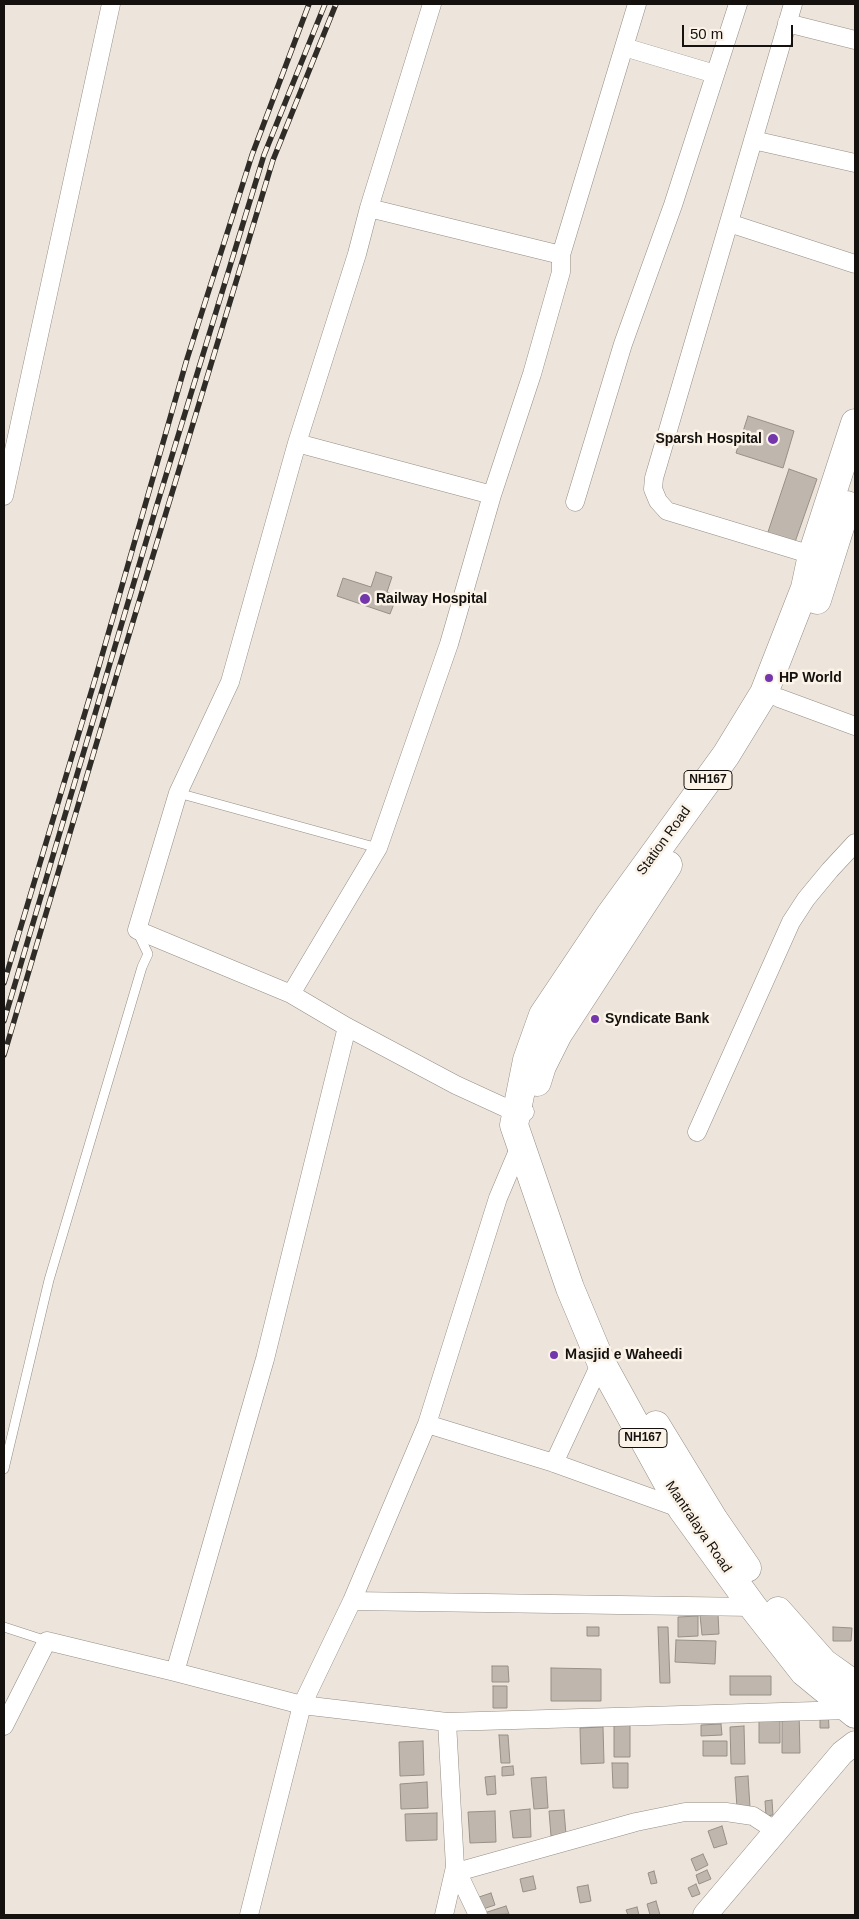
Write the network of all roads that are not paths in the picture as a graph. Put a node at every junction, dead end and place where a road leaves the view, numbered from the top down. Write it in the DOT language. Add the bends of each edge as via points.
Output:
graph roads {
  1 [pos="111,4"];
  2 [pos="432,4"];
  3 [pos="637,4"];
  4 [pos="738,4"];
  5 [pos="793,4"];
  6 [pos="787,23"];
  7 [pos="855,40"];
  8 [pos="624,47"];
  9 [pos="715,74"];
  10 [pos="753,140"];
  11 [pos="855,163"];
  12 [pos="369,208"];
  13 [pos="729,222"];
  14 [pos="561,255"];
  15 [pos="855,264"];
  16 [pos="855,423"];
  17 [pos="297,442"];
  18 [pos="855,480"];
  19 [pos="492,495"];
  20 [pos="4,496"];
  21 [pos="575,502"];
  22 [pos="812,555"];
  23 [pos="779,698"];
  24 [pos="855,726"];
  25 [pos="178,793"];
  26 [pos="855,843"];
  27 [pos="378,848"];
  28 [pos="137,930"];
  29 [pos="291,994"];
  30 [pos="347,1027"];
  31 [pos="523,1112"];
  32 [pos="697,1132"];
  33 [pos="520,1146"];
  34 [pos="601,1362"];
  35 [pos="427,1424"];
  36 [pos="554,1463"];
  37 [pos="4,1469"];
  38 [pos="682,1509"];
  39 [pos="352,1601"];
  40 [pos="753,1608"];
  41 [pos="4,1627"];
  42 [pos="47,1641"];
  43 [pos="175,1672"];
  44 [pos="853,1703"];
  45 [pos="302,1705"];
  46 [pos="447,1722"];
  47 [pos="4,1726"];
  48 [pos="855,1743"];
  49 [pos="776,1831"];
  50 [pos="456,1869"];
  51 [pos="249,1915"];
  52 [pos="444,1915"];
  53 [pos="478,1915"];
  54 [pos="706,1915"];
  1 -- 20 [label="street"];
  2 -- 12 [label="street"];
  3 -- 8 [label="street"];
  4 -- 9 [label="street"];
  5 -- 6 [label="street"];
  6 -- 7 [label="street"];
  6 -- 10 [label="street"];
  8 -- 9 [label="street"];
  8 -- 14 [label="street"];
  9 -- 21 [label="street" via="623,344"];
  10 -- 11 [label="street"];
  10 -- 13 [label="street"];
  12 -- 14 [label="street"];
  12 -- 17 [label="street" via="358,254"];
  13 -- 15 [label="street"];
  13 -- 22 [label="street" via="653,489 667,511"];
  14 -- 19 [label="street" via="561,272 535,365"];
  16 -- 22 [label="highway, Station Road / NH167"];
  17 -- 19 [label="street"];
  17 -- 25 [label="street" via="230,682"];
  18 -- 23 [label="highway, Station Road / NH167" via="821,591"];
  19 -- 27 [label="street" via="449,644"];
  22 -- 31 [label="highway, Station Road / NH167" via="805,588 764,693 726,755 610,915 543,1015 527,1060"];
  23 -- 24 [label="street"];
  23 -- 31 [label="highway, Station Road / NH167" via="558,1034"];
  25 -- 27 [label="lane"];
  25 -- 28 [label="street"];
  26 -- 32 [label="street" via="806,899 791,922"];
  27 -- 29 [label="street"];
  28 -- 29 [label="street"];
  28 -- 37 [label="lane" via="148,954 49,1280"];
  29 -- 30 [label="street"];
  30 -- 31 [label="street" via="456,1085"];
  30 -- 43 [label="street" via="265,1359"];
  31 -- 33 [label="highway, Mantralaya Road / NH167" via="514,1125"];
  31 -- 44 [label="highway, Mantralaya Road / NH167" via="580,1278 615,1359 714,1520 769,1600 824,1663"];
  33 -- 34 [label="highway, Mantralaya Road / NH167" via="570,1288"];
  33 -- 35 [label="street" via="498,1198"];
  34 -- 36 [label="street"];
  34 -- 38 [label="highway, Mantralaya Road / NH167"];
  35 -- 36 [label="street"];
  35 -- 39 [label="street"];
  36 -- 38 [label="street"];
  38 -- 40 [label="highway, Mantralaya Road / NH167"];
  39 -- 40 [label="street"];
  39 -- 45 [label="street"];
  40 -- 44 [label="highway, Mantralaya Road / NH167" via="804,1672"];
  41 -- 42 [label="lane"];
  42 -- 43 [label="street"];
  42 -- 47 [label="street"];
  43 -- 45 [label="street"];
  44 -- 46 [label="street"];
  45 -- 46 [label="street"];
  45 -- 51 [label="street"];
  46 -- 50 [label="street"];
  48 -- 49 [label="main road" via="842,1753"];
  49 -- 50 [label="street" via="753,1816 685,1812"];
  49 -- 54 [label="main road"];
  50 -- 52 [label="street"];
  50 -- 53 [label="street"];
}
